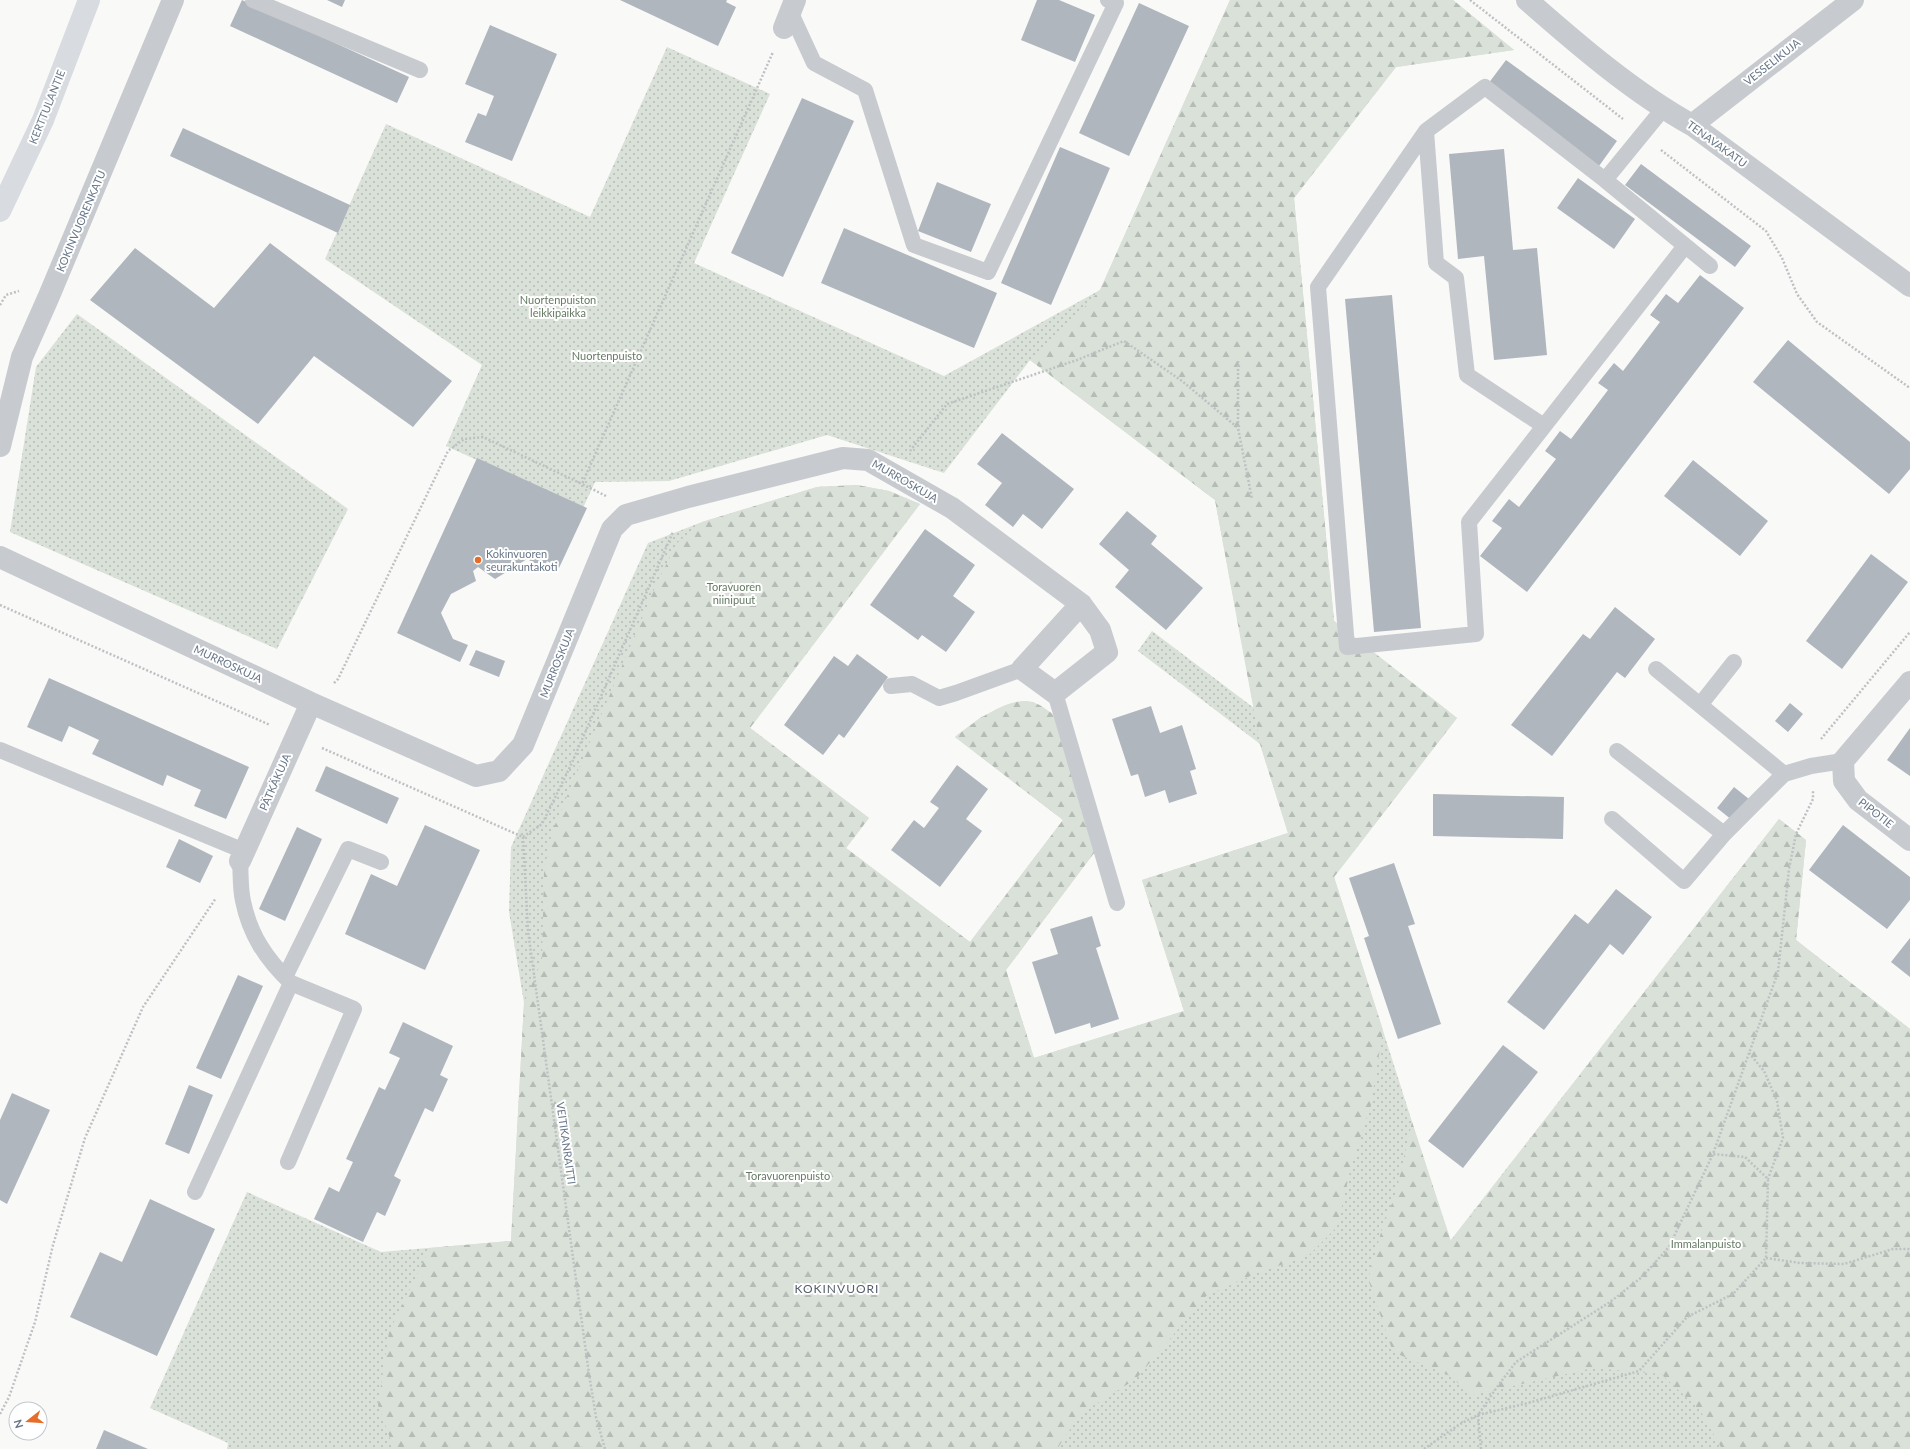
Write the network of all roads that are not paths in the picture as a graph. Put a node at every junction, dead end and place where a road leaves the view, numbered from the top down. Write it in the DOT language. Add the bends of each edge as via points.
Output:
graph roads {
  1 [pos="89,0"];
  2 [pos="173,0"];
  3 [pos="253,0"];
  4 [pos="1108,0"];
  5 [pos="1527,0"];
  6 [pos="1852,0"];
  7 [pos="790,13"];
  8 [pos="420,70"];
  9 [pos="1663,109"];
  10 [pos="1692,125"];
  11 [pos="1426,131"];
  12 [pos="1605,180"];
  13 [pos="0,211"];
  14 [pos="1685,246"];
  15 [pos="1710,266"];
  16 [pos="1910,286"];
  17 [pos="1544,426"];
  18 [pos="0,446"];
  19 [pos="0,557"];
  20 [pos="1081,604"];
  21 [pos="1734,662"];
  22 [pos="1022,669"];
  23 [pos="1656,669"];
  24 [pos="1910,682"];
  25 [pos="891,686"];
  26 [pos="1055,693"];
  27 [pos="311,703"];
  28 [pos="1700,706"];
  29 [pos="0,750"];
  30 [pos="1617,751"];
  31 [pos="1843,761"];
  32 [pos="1784,774"];
  33 [pos="1612,819"];
  34 [pos="1724,834"];
  35 [pos="1910,840"];
  36 [pos="242,856"];
  37 [pos="381,862"];
  38 [pos="1117,903"];
  39 [pos="288,980"];
  40 [pos="288,1162"];
  41 [pos="195,1192"];
  1 -- 13 [label="main road, KERTTULANTIE" via="43,120"];
  2 -- 18 [label="street, KOKINVUORENKATU" via="22,357"];
  3 -- 8 [label="lane"];
  4 -- 7 [label="lane" via="1116,3 988,272 914,245 865,90 814,63"];
  5 -- 9 [label="street, TENAVAKATU"];
  6 -- 10 [label="street, VESSELIKUJA"];
  9 -- 10 [label="street, TENAVAKATU"];
  9 -- 12 [label="lane"];
  10 -- 16 [label="street, TENAVAKATU"];
  11 -- 12 [label="lane" via="1485,87"];
  11 -- 17 [label="lane" via="1436,263 1456,278 1467,375"];
  11 -- 17 [label="lane" via="1318,288 1347,647 1476,634 1469,522"];
  12 -- 14 [label="lane"];
  14 -- 15 [label="lane"];
  14 -- 17 [label="lane"];
  19 -- 27 [label="street, MURROSKUJA"];
  20 -- 22 [label="street"];
  20 -- 26 [label="street, MURROSKUJA" via="1100,630 1107,652"];
  20 -- 27 [label="street, MURROSKUJA" via="952,508 868,460 843,458 688,496 626,515 612,529 523,745 499,771 476,776"];
  21 -- 28 [label="lane"];
  22 -- 25 [label="lane" via="939,698 912,684"];
  22 -- 26 [label="street"];
  23 -- 28 [label="lane"];
  24 -- 31 [label="street"];
  26 -- 38 [label="lane"];
  27 -- 36 [label="street, PÄTKÄKUJA"];
  28 -- 32 [label="lane"];
  29 -- 36 [label="lane"];
  30 -- 34 [label="lane"];
  31 -- 32 [label="lane" via="1811,766"];
  31 -- 35 [label="street, PIPOTIE" via="1844,781 1858,800"];
  32 -- 34 [label="lane"];
  33 -- 34 [label="lane" via="1684,881"];
  36 -- 39 [label="lane" via="242,900 253,936"];
  37 -- 39 [label="lane" via="348,850"];
  39 -- 40 [label="lane" via="354,1009"];
  39 -- 41 [label="lane"];
}
